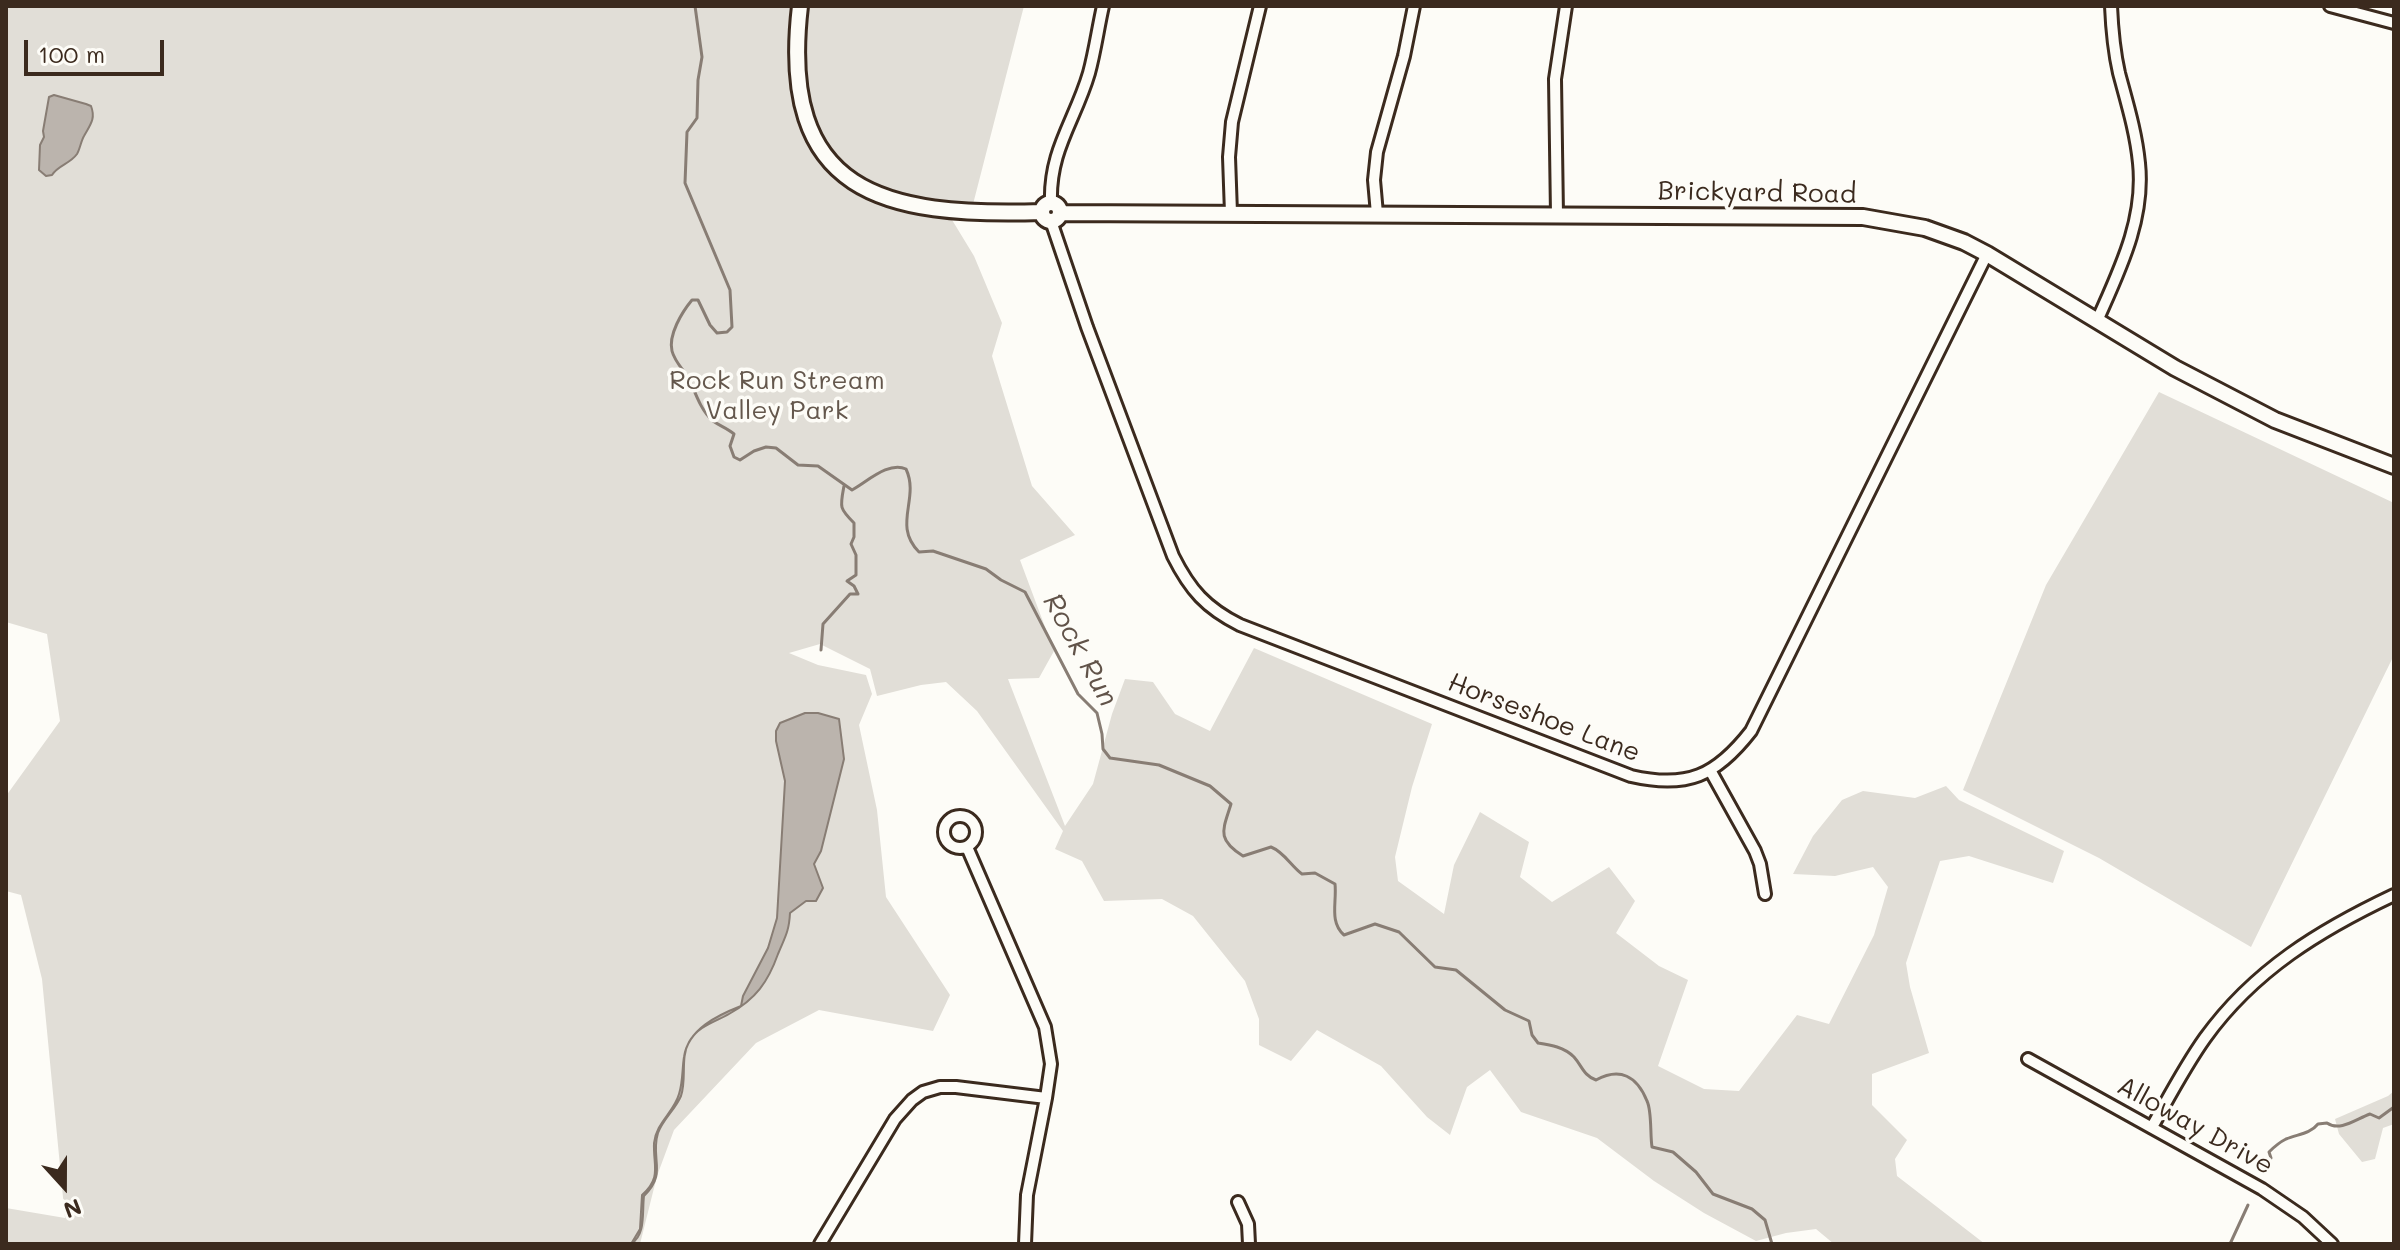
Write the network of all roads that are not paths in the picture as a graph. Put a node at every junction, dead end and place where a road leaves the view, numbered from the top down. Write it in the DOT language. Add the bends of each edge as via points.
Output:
graph roads {
  1 [pos="800,6"];
  2 [pos="1103,6"];
  3 [pos="1260,6"];
  4 [pos="1414,6"];
  5 [pos="1566,6"];
  6 [pos="2111,6"];
  7 [pos="2330,6"];
  8 [pos="2394,23"];
  9 [pos="1051,212"];
  10 [pos="1231,213"];
  11 [pos="1377,214"];
  12 [pos="1557,215"];
  13 [pos="1987,254"];
  14 [pos="2097,321"];
  15 [pos="2394,466"];
  16 [pos="1710,770"];
  17 [pos="967,847"];
  18 [pos="1765,894"];
  19 [pos="2394,895"];
  20 [pos="2028,1059"];
  21 [pos="1046,1098"];
  22 [pos="2152,1127"];
  23 [pos="1238,1202"];
  24 [pos="820,1244"];
  25 [pos="1025,1244"];
  26 [pos="1249,1244"];
  27 [pos="2332,1244"];
  1 -- 9 [label="street, Brickyard Road" via="797,68 803,107 812,137 846,178 871,193 910,205"];
  2 -- 9 [label="street, Horseshoe Lane" via="1089,72 1054,161"];
  3 -- 10 [label="street" via="1232,122"];
  4 -- 11 [label="street" via="1377,152"];
  5 -- 12 [label="street" via="1555,79"];
  6 -- 14 [label="street" via="2139,185 2128,252"];
  7 -- 8 [label="street"];
  9 -- 10 [label="street, Brickyard Road"];
  9 -- 16 [label="street, Horseshoe Lane" via="1078,301 1173,556 1207,606 1240,625 1631,776 1679,781"];
  10 -- 11 [label="street, Brickyard Road"];
  11 -- 12 [label="street, Brickyard Road"];
  12 -- 13 [label="street, Brickyard Road" via="1863,217 1925,228"];
  13 -- 14 [label="street, Brickyard Road"];
  13 -- 16 [label="street, Horseshoe Lane" via="1751,731 1733,755"];
  14 -- 15 [label="street, Brickyard Road" via="2275,420"];
  16 -- 18 [label="street" via="1755,851"];
  17 -- 21 [label="street" via="1045,1027 1051,1064"];
  19 -- 22 [label="street" via="2306,942 2243,994 2207,1035"];
  20 -- 22 [label="street, Alloway Drive"];
  21 -- 24 [label="street" via="956,1087 923,1092 895,1119"];
  21 -- 25 [label="street" via="1027,1195"];
  22 -- 27 [label="street, Alloway Drive" via="2262,1189"];
  23 -- 26 [label="street" via="1248,1224"];
}
